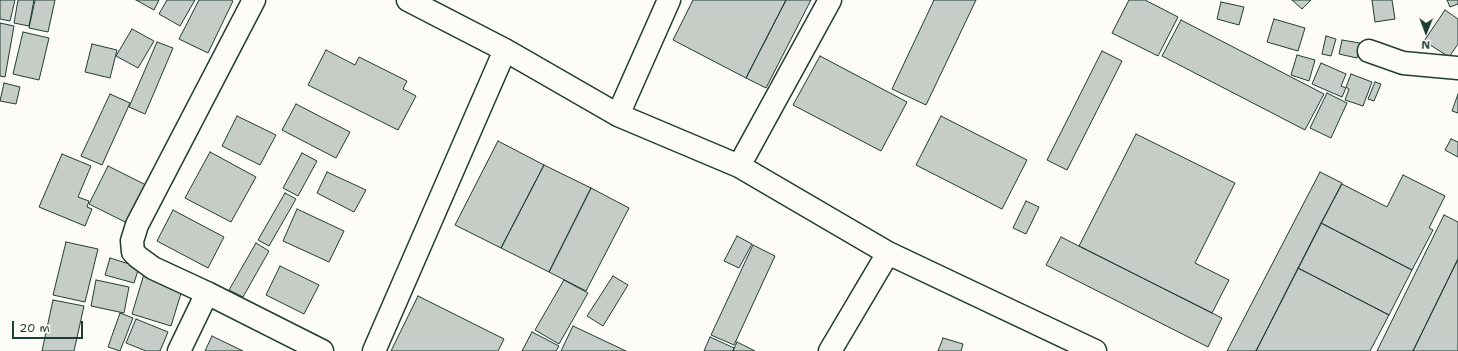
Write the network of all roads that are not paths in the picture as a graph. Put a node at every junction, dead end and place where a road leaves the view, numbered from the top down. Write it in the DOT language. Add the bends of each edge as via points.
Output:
graph roads {
  1 [pos="254,0"];
  2 [pos="408,0"];
  3 [pos="670,0"];
  4 [pos="830,0"];
  5 [pos="505,50"];
  6 [pos="1369,51"];
  7 [pos="1458,68"];
  8 [pos="618,115"];
  9 [pos="739,166"];
  10 [pos="888,253"];
  11 [pos="207,293"];
  12 [pos="179,351"];
  13 [pos="322,351"];
  14 [pos="374,351"];
  15 [pos="830,351"];
  16 [pos="1095,351"];
  1 -- 11 [label="street" via="137,226 132,241 133,252 153,268"];
  2 -- 5 [label="street"];
  3 -- 8 [label="street"];
  4 -- 9 [label="street"];
  5 -- 8 [label="street"];
  5 -- 14 [label="street"];
  6 -- 7 [label="street" via="1403,63"];
  8 -- 9 [label="street"];
  9 -- 10 [label="street"];
  10 -- 15 [label="street"];
  10 -- 16 [label="street"];
  11 -- 12 [label="street"];
  11 -- 13 [label="street"];
}
